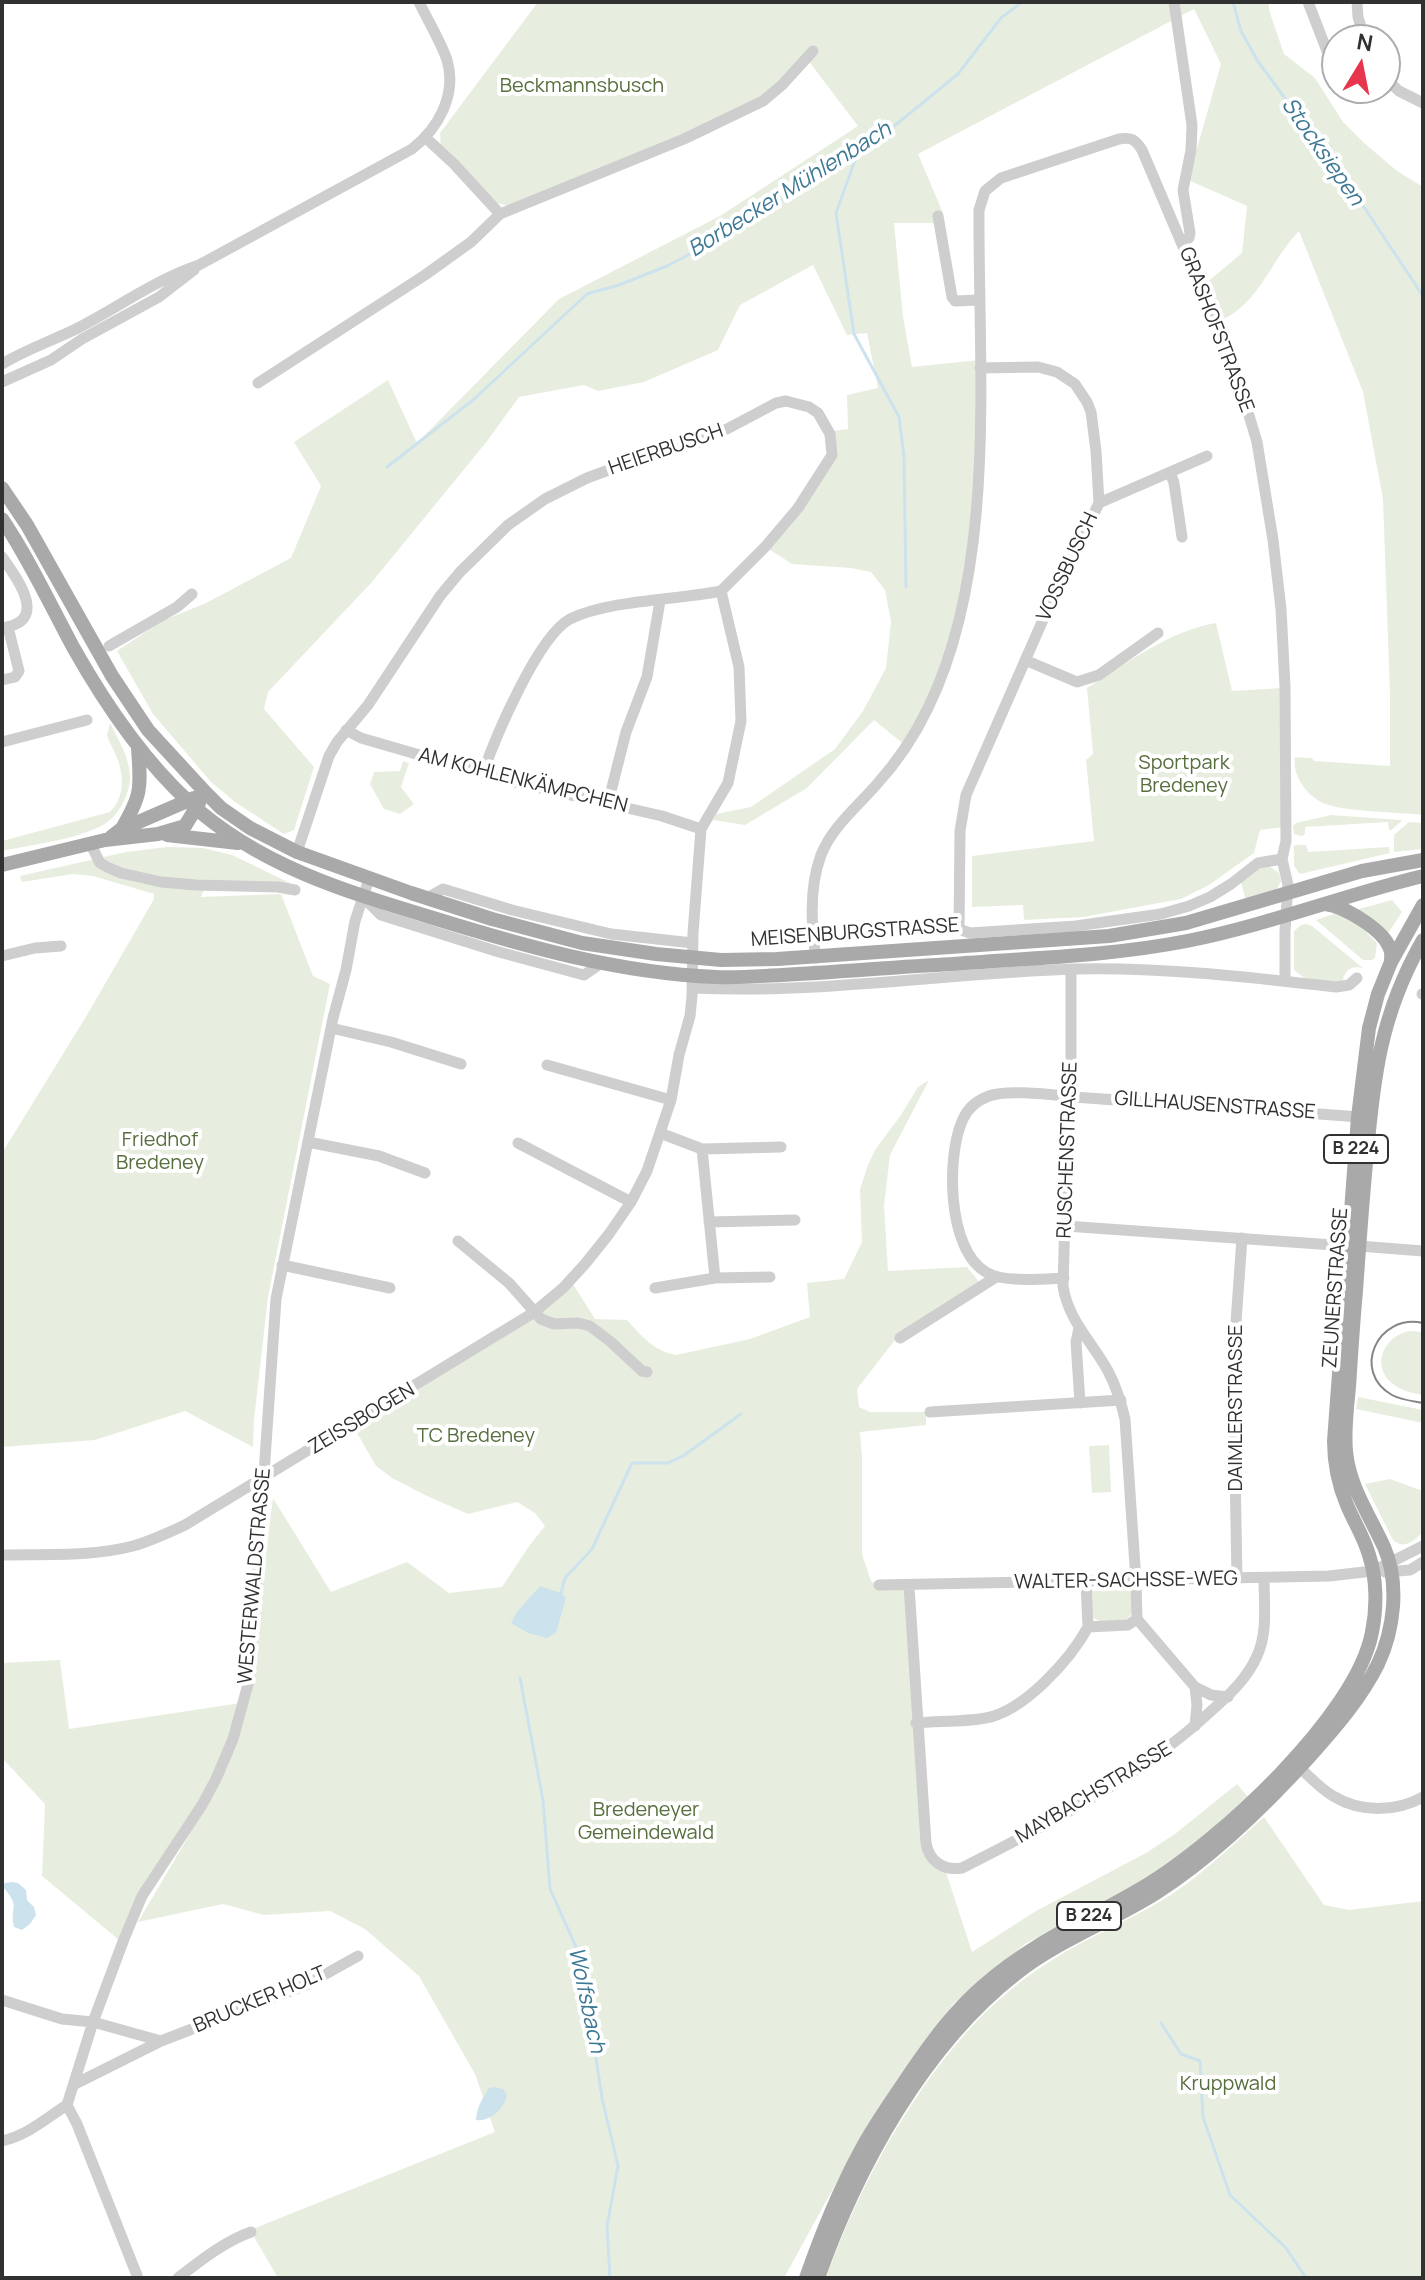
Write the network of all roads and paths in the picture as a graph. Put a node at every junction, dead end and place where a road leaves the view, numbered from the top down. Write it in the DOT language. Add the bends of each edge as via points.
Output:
graph roads {
  1 [pos="419,2"];
  2 [pos="1174,2"];
  3 [pos="1308,2"];
  4 [pos="1357,2"];
  5 [pos="1360,24"];
  6 [pos="1321,36"];
  7 [pos="813,51"];
  8 [pos="1401,92"];
  9 [pos="1423,103"];
  10 [pos="426,138"];
  11 [pos="500,214"];
  12 [pos="938,216"];
  13 [pos="1181,242"];
  14 [pos="199,265"];
  15 [pos="979,300"];
  16 [pos="2,364"];
  17 [pos="980,368"];
  18 [pos="2,382"];
  19 [pos="258,383"];
  20 [pos="1207,456"];
  21 [pos="1170,472"];
  22 [pos="2,488"];
  23 [pos="1099,503"];
  24 [pos="2,519"];
  25 [pos="1182,537"];
  26 [pos="2,557"];
  27 [pos="721,591"];
  28 [pos="192,594"];
  29 [pos="660,601"];
  30 [pos="5,628"];
  31 [pos="1158,633"];
  32 [pos="74,647"];
  33 [pos="103,649"];
  34 [pos="1025,660"];
  35 [pos="2,680"];
  36 [pos="87,720"];
  37 [pos="346,730"];
  38 [pos="2,742"];
  39 [pos="138,748"];
  40 [pos="483,773"];
  41 [pos="205,792"];
  42 [pos="608,803"];
  43 [pos="192,805"];
  44 [pos="701,829"];
  45 [pos="120,830"];
  46 [pos="158,834"];
  47 [pos="98,843"];
  48 [pos="242,844"];
  49 [pos="297,852"];
  50 [pos="1282,859"];
  51 [pos="1423,860"];
  52 [pos="2,865"];
  53 [pos="1423,876"];
  54 [pos="369,879"];
  55 [pos="295,890"];
  56 [pos="1288,894"];
  57 [pos="363,897"];
  58 [pos="1325,904"];
  59 [pos="1423,905"];
  60 [pos="1286,915"];
  61 [pos="959,929"];
  62 [pos="1423,940"];
  63 [pos="61,946"];
  64 [pos="692,950"];
  65 [pos="2,956"];
  66 [pos="816,958"];
  67 [pos="1391,962"];
  68 [pos="1071,969"];
  69 [pos="1357,978"];
  70 [pos="1285,981"];
  71 [pos="692,982"];
  72 [pos="331,1028"];
  73 [pos="461,1064"];
  74 [pos="547,1065"];
  75 [pos="1071,1097"];
  76 [pos="671,1100"];
  77 [pos="1358,1117"];
  78 [pos="660,1133"];
  79 [pos="308,1142"];
  80 [pos="518,1143"];
  81 [pos="781,1147"];
  82 [pos="702,1149"];
  83 [pos="425,1173"];
  84 [pos="631,1202"];
  85 [pos="795,1220"];
  86 [pos="709,1222"];
  87 [pos="1066,1226"];
  88 [pos="1242,1238"];
  89 [pos="458,1241"];
  90 [pos="1353,1246"];
  91 [pos="1423,1251"];
  92 [pos="282,1265"];
  93 [pos="770,1277"];
  94 [pos="996,1277"];
  95 [pos="715,1278"];
  96 [pos="1064,1278"];
  97 [pos="390,1288"];
  98 [pos="655,1288"];
  99 [pos="533,1313"];
  100 [pos="1079,1328"];
  101 [pos="900,1338"];
  102 [pos="647,1372"];
  103 [pos="1121,1400"];
  104 [pos="1080,1403"];
  105 [pos="930,1412"];
  106 [pos="264,1478"];
  107 [pos="1423,1546"];
  108 [pos="2,1555"];
  109 [pos="1423,1562"];
  110 [pos="1390,1568"];
  111 [pos="1373,1571"];
  112 [pos="1237,1578"];
  113 [pos="1264,1578"];
  114 [pos="1136,1581"];
  115 [pos="1086,1582"];
  116 [pos="879,1585"];
  117 [pos="909,1586"];
  118 [pos="1137,1619"];
  119 [pos="1088,1627"];
  120 [pos="1195,1687"];
  121 [pos="1228,1697"];
  122 [pos="916,1723"];
  123 [pos="1195,1726"];
  124 [pos="1300,1768"];
  125 [pos="1423,1797"];
  126 [pos="358,1956"];
  127 [pos="2,2000"];
  128 [pos="93,2022"];
  129 [pos="161,2041"];
  130 [pos="75,2084"];
  131 [pos="67,2105"];
  132 [pos="2,2141"];
  133 [pos="251,2232"];
  134 [pos="138,2278"];
  135 [pos="178,2278"];
  136 [pos="806,2278"];
  137 [pos="818,2278"];
  1 -- 10 [label="street" via="447,61 449,78 444,109"];
  2 -- 13 [label="street" via="1192,125 1183,190 1190,233"];
  3 -- 6 [label="street"];
  4 -- 5 [label="street"];
  7 -- 11 [label="street" via="763,101"];
  8 -- 9 [label="street"];
  10 -- 11 [label="street"];
  10 -- 14 [label="street"];
  11 -- 19 [label="street" via="425,275"];
  12 -- 15 [label="street" via="952,297 960,302"];
  13 -- 15 [label="street, GRASHOFSTRASSE" via="1139,145 1131,138 1119,139 1010,174 985,191 979,210"];
  13 -- 50 [label="street, GRASHOFSTRASSE" via="1242,388 1268,503 1283,648"];
  14 -- 16 [label="street"];
  14 -- 18 [label="street" via="159,297"];
  15 -- 17 [label="street, GRASHOFSTRASSE"];
  17 -- 23 [label="street, VOSSBUSCH" via="1038,367 1075,384 1091,412"];
  17 -- 66 [label="street, GRASHOFSTRASSE" via="976,504 953,644 932,700 905,747 822,853 812,897"];
  20 -- 21 [label="street"];
  21 -- 23 [label="street"];
  21 -- 25 [label="street"];
  22 -- 33 [label="main road, MEISENBURGSTRASSE"];
  23 -- 34 [label="street, VOSSBUSCH"];
  24 -- 32 [label="main road, MEISENBURGSTRASSE"];
  26 -- 30 [label="street" via="27,606 23,619"];
  27 -- 29 [label="street"];
  27 -- 37 [label="street, HEIERBUSCH" via="798,508 832,455 830,434 809,407 776,403 703,440 587,478 525,512 495,536 440,596"];
  27 -- 44 [label="street" via="739,667 741,721 728,783"];
  28 -- 33 [label="street"];
  29 -- 40 [label="street" via="618,606 563,623 519,690"];
  29 -- 42 [label="street" via="647,677"];
  30 -- 35 [label="street" via="19,671"];
  31 -- 34 [label="street" via="1099,675 1077,682"];
  32 -- 33 [label="street" via="90,653"];
  32 -- 39 [label="main road, MEISENBURGSTRASSE"];
  33 -- 41 [label="main road, MEISENBURGSTRASSE" via="148,730"];
  34 -- 61 [label="street, VOSSBUSCH" via="963,805"];
  36 -- 38 [label="street"];
  37 -- 40 [label="street, AM KOHLENKÄMPCHEN"];
  37 -- 49 [label="street, HEIERBUSCH" via="329,756"];
  39 -- 43 [label="main road, MEISENBURGSTRASSE"];
  39 -- 45 [label="main road" via="139,795"];
  40 -- 42 [label="street, AM KOHLENKÄMPCHEN"];
  41 -- 43 [label="main road"];
  41 -- 49 [label="main road, MEISENBURGSTRASSE" via="250,828"];
  42 -- 44 [label="street, AM KOHLENKÄMPCHEN"];
  43 -- 45 [label="main road"];
  43 -- 46 [label="main road" via="185,826"];
  43 -- 48 [label="main road, MEISENBURGSTRASSE"];
  44 -- 64 [label="street"];
  45 -- 47 [label="main road"];
  46 -- 47 [label="main road"];
  46 -- 48 [label="main road"];
  47 -- 52 [label="main road"];
  47 -- 55 [label="street" via="100,863 121,873 161,882"];
  48 -- 57 [label="main road, MEISENBURGSTRASSE"];
  49 -- 54 [label="main road, MEISENBURGSTRASSE"];
  50 -- 56 [label="street, GRASHOFSTRASSE"];
  50 -- 61 [label="street, MEISENBURGSTRASSE" via="1258,863 1210,897 1161,914 1076,926 970,933"];
  51 -- 56 [label="main road, MEISENBURGSTRASSE" via="1362,871"];
  53 -- 58 [label="main road, MEISENBURGSTRASSE"];
  54 -- 57 [label="street, WESTERWALDSTRASSE"];
  54 -- 64 [label="main road, MEISENBURGSTRASSE" via="582,943"];
  56 -- 60 [label="street"];
  56 -- 66 [label="main road, MEISENBURGSTRASSE" via="1186,923 1109,936"];
  57 -- 71 [label="main road, MEISENBURGSTRASSE" via="529,948"];
  57 -- 72 [label="street, WESTERWALDSTRASSE"];
  58 -- 60 [label="main road, MEISENBURGSTRASSE"];
  58 -- 67 [label="main road" via="1345,908 1384,938"];
  59 -- 67 [label="main road, B 224"];
  60 -- 70 [label="street"];
  60 -- 71 [label="main road, MEISENBURGSTRASSE" via="1189,941 1112,953"];
  62 -- 90 [label="main road, ZEUNERSTRASSE / B 224" via="1395,1000 1377,1059"];
  63 -- 65 [label="street"];
  64 -- 66 [label="main road, MEISENBURGSTRASSE" via="721,960"];
  64 -- 71 [label="street, ZEISSBOGEN"];
  67 -- 77 [label="main road, ZEUNERSTRASSE / B 224" via="1369,1028"];
  68 -- 70 [label="street, MEISENBURGSTRASSE" via="1179,971"];
  68 -- 71 [label="street, MEISENBURGSTRASSE" via="805,987 734,989"];
  68 -- 75 [label="street, RUSCHENSTRASSE"];
  69 -- 70 [label="street, MEISENBURGSTRASSE" via="1336,987"];
  71 -- 76 [label="street, ZEISSBOGEN"];
  72 -- 73 [label="street"];
  72 -- 79 [label="street, WESTERWALDSTRASSE"];
  74 -- 76 [label="street"];
  75 -- 77 [label="street, GILLHAUSENSTRASSE"];
  75 -- 87 [label="street, RUSCHENSTRASSE"];
  75 -- 94 [label="street, GILLHAUSENSTRASSE" via="994,1094 975,1104 963,1120 953,1161 956,1219 970,1258"];
  76 -- 78 [label="street, ZEISSBOGEN"];
  77 -- 90 [label="main road, ZEUNERSTRASSE / B 224"];
  78 -- 82 [label="street"];
  78 -- 84 [label="street, ZEISSBOGEN"];
  79 -- 83 [label="street" via="379,1156"];
  79 -- 92 [label="street, WESTERWALDSTRASSE"];
  80 -- 84 [label="street"];
  81 -- 82 [label="street"];
  82 -- 86 [label="street"];
  84 -- 99 [label="street, ZEISSBOGEN" via="585,1264"];
  85 -- 86 [label="street"];
  86 -- 95 [label="street"];
  87 -- 88 [label="street"];
  87 -- 96 [label="street, RUSCHENSTRASSE"];
  88 -- 90 [label="street"];
  88 -- 112 [label="street, DAIMLERSTRASSE" via="1234,1414"];
  89 -- 99 [label="street" via="509,1283"];
  90 -- 91 [label="street"];
  90 -- 110 [label="main road, ZEUNERSTRASSE / B 224" via="1346,1454 1354,1486"];
  90 -- 111 [label="main road, ZEUNERSTRASSE / B 224" via="1334,1462"];
  92 -- 97 [label="street"];
  92 -- 106 [label="street, WESTERWALDSTRASSE"];
  93 -- 95 [label="street"];
  94 -- 96 [label="street"];
  94 -- 101 [label="street"];
  95 -- 98 [label="street"];
  96 -- 100 [label="street, RUSCHENSTRASSE" via="1065,1297"];
  99 -- 102 [label="street" via="554,1324 590,1326"];
  99 -- 106 [label="street, ZEISSBOGEN"];
  100 -- 103 [label="street, RUSCHENSTRASSE"];
  100 -- 104 [label="street, RUSCHENSTRASSE"];
  103 -- 104 [label="street"];
  103 -- 114 [label="street, RUSCHENSTRASSE"];
  104 -- 105 [label="street"];
  106 -- 108 [label="street, ZEISSBOGEN" via="145,1542 100,1552"];
  106 -- 128 [label="street, WESTERWALDSTRASSE" via="250,1677 233,1739 202,1805 142,1896"];
  107 -- 110 [label="street"];
  109 -- 110 [label="street" via="1410,1570"];
  110 -- 111 [label="street, WALTER-SACHSSE-WEG"];
  110 -- 124 [label="main road, B 224" via="1390,1630 1376,1667"];
  111 -- 113 [label="street, WALTER-SACHSSE-WEG"];
  111 -- 136 [label="main road, B 224" via="1375,1614 1365,1657 1319,1729 1257,1796 1176,1866 1013,1961 955,2012 860,2151"];
  112 -- 113 [label="street, WALTER-SACHSSE-WEG"];
  112 -- 114 [label="street, WALTER-SACHSSE-WEG"];
  113 -- 121 [label="street, MAYBACHSTRASSE" via="1262,1645"];
  114 -- 115 [label="street, WALTER-SACHSSE-WEG"];
  114 -- 118 [label="street, RUSCHENSTRASSE"];
  115 -- 117 [label="street, WALTER-SACHSSE-WEG"];
  115 -- 119 [label="street"];
  116 -- 117 [label="street, WALTER-SACHSSE-WEG"];
  117 -- 122 [label="street"];
  118 -- 119 [label="street" via="1128,1625"];
  118 -- 120 [label="street"];
  119 -- 122 [label="street" via="1067,1657 1020,1703 986,1718"];
  120 -- 121 [label="street"];
  120 -- 123 [label="street"];
  121 -- 123 [label="street, MAYBACHSTRASSE"];
  122 -- 123 [label="street, MAYBACHSTRASSE" via="927,1852 952,1869 1034,1832 1111,1787"];
  124 -- 125 [label="street" via="1333,1796 1357,1806 1382,1809"];
  124 -- 137 [label="main road, B 224" via="1184,1874 1041,1956 963,2020 870,2157"];
  126 -- 129 [label="street, BRUCKER HOLT" via="306,1985"];
  127 -- 128 [label="street" via="62,2019"];
  128 -- 129 [label="street"];
  128 -- 130 [label="street, WESTERWALDSTRASSE"];
  129 -- 130 [label="street, BRUCKER HOLT"];
  130 -- 131 [label="street, WESTERWALDSTRASSE"];
  131 -- 132 [label="street" via="28,2132"];
  131 -- 134 [label="street"];
  133 -- 135 [label="street"];
}
